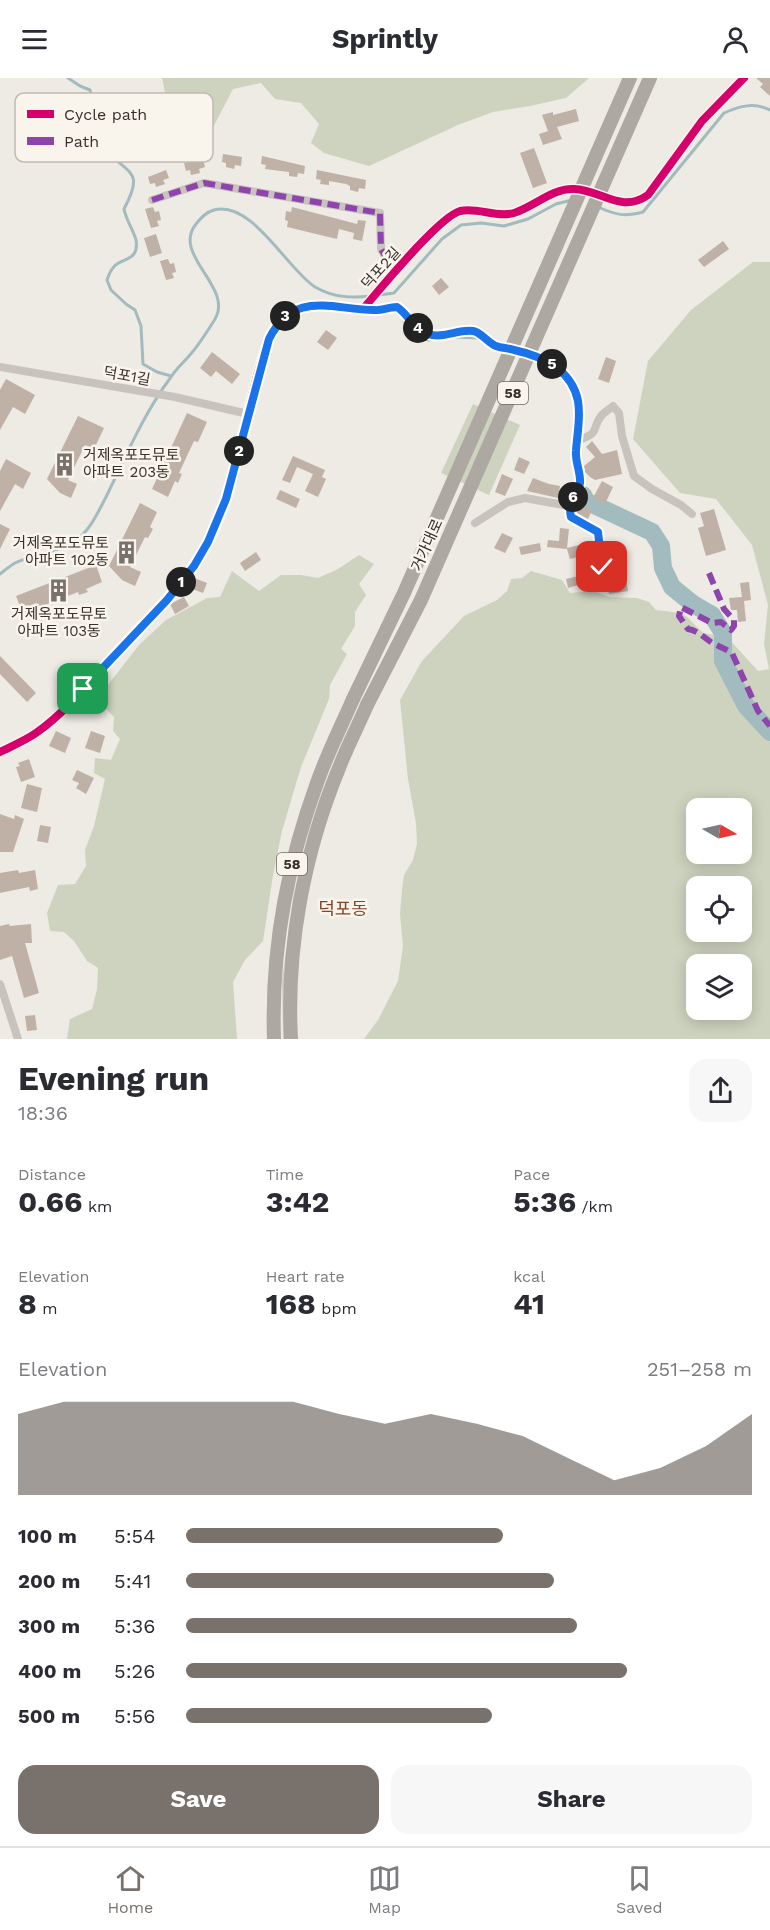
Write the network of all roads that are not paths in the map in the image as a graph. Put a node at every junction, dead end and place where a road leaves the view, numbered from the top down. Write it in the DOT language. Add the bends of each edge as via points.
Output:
graph roads {
  1 [pos="630,78"];
  2 [pos="650,78"];
  3 [pos="744,78"];
  4 [pos="152,200"];
  5 [pos="395,273"];
  6 [pos="363,309"];
  7 [pos="0,367"];
  8 [pos="248,414"];
  9 [pos="578,440"];
  10 [pos="568,506"];
  11 [pos="692,514"];
  12 [pos="475,524"];
  13 [pos="606,571"];
  14 [pos="0,752"];
  15 [pos="291,976"];
  16 [pos="0,984"];
  17 [pos="4,1010"];
  18 [pos="18,1039"];
  19 [pos="274,1039"];
  20 [pos="291,1039"];
  21 [pos="300,1039"];
  1 -- 19 [label="highway, 거가대로 / 58, bridge" via="404,593 317,780 283,908 273,992"];
  2 -- 15 [label="highway, 거가대로 / 58, bridge" via="426,589 338,769 300,899"];
  3 -- 5 [label="street, 덕포2길" via="702,121 648,195 639,201 618,202 574,189 562,190 516,212 462,211 450,215"];
  4 -- 5 [label="street" via="204,183 380,213 381,249"];
  5 -- 6 [label="street, 덕포2길"];
  6 -- 8 [label="street, 덕포2길" via="306,306 280,320 269,339"];
  6 -- 9 [label="street" via="397,307 427,334 477,332 497,347 555,365 570,380 578,399"];
  7 -- 8 [label="street, 덕포1길" via="175,397"];
  8 -- 14 [label="street, 덕포2길" via="223,508 194,566 60,713 35,734"];
  9 -- 10 [label="street" via="580,484"];
  9 -- 11 [label="street" via="590,437 600,417 614,406 620,413 622,436 634,476"];
  10 -- 12 [label="street" via="525,498 508,502"];
  10 -- 13 [label="street" via="571,517 598,532 602,567"];
  15 -- 20 [label="highway, 거가대로 / 58"];
  15 -- 21 [label="highway" via="298,989"];
  16 -- 17 [label="street"];
  17 -- 18 [label="street"];
}
